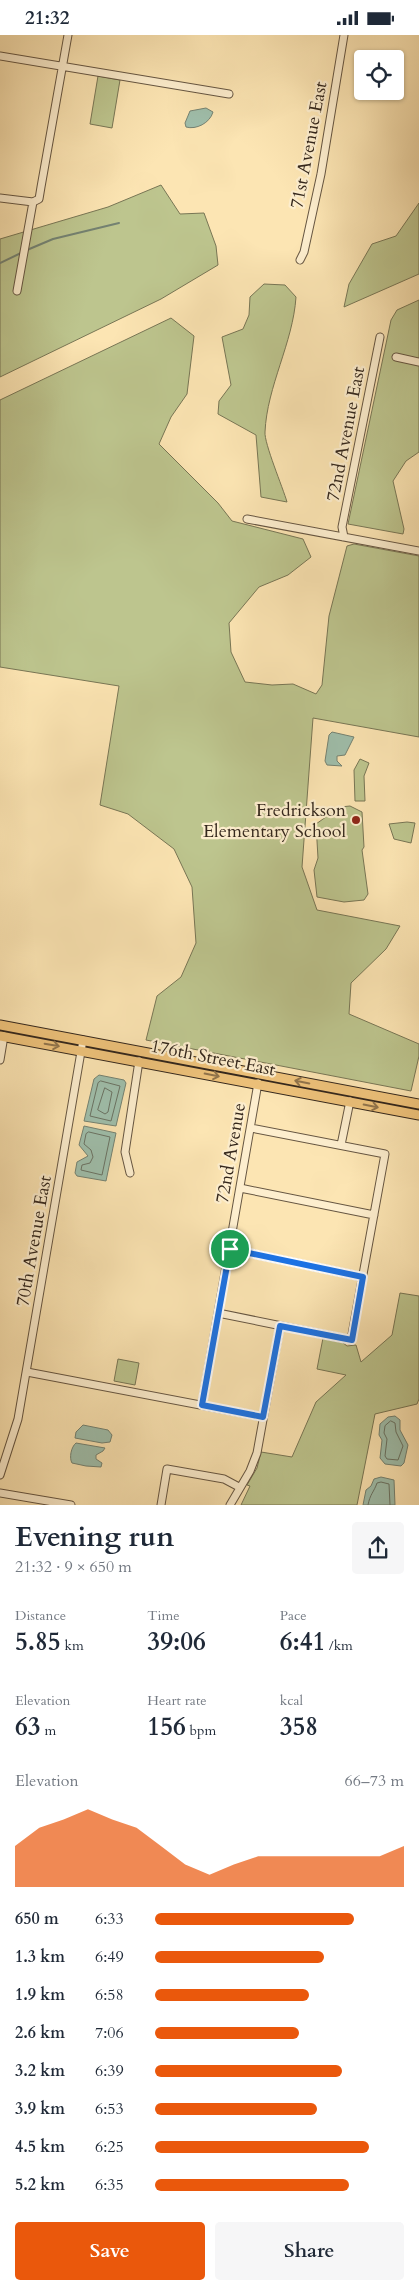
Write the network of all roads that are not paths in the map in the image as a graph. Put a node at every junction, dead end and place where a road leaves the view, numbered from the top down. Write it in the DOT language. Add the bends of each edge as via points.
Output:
graph roads {
  1 [pos="68,35"];
  2 [pos="344,35"];
  3 [pos="0,56"];
  4 [pos="63,66"];
  5 [pos="229,93"];
  6 [pos="0,198"];
  7 [pos="33,202"];
  8 [pos="300,260"];
  9 [pos="17,291"];
  10 [pos="380,337"];
  11 [pos="396,357"];
  12 [pos="419,362"];
  13 [pos="247,519"];
  14 [pos="344,537"];
  15 [pos="419,551"];
  16 [pos="0,1025"];
  17 [pos="2,1036"];
  18 [pos="83,1040"];
  19 [pos="82,1050"];
  20 [pos="0,1060"];
  21 [pos="139,1061"];
  22 [pos="258,1083"];
  23 [pos="350,1101"];
  24 [pos="419,1104"];
  25 [pos="419,1115"];
  26 [pos="251,1127"];
  27 [pos="341,1145"];
  28 [pos="130,1173"];
  29 [pos="240,1188"];
  30 [pos="374,1215"];
  31 [pos="230,1249"];
  32 [pos="363,1277"];
  33 [pos="218,1313"];
  34 [pos="280,1326"];
  35 [pos="27,1373"];
  36 [pos="202,1405"];
  37 [pos="263,1417"];
  38 [pos="0,1475"];
  39 [pos="239,1487"];
  40 [pos="0,1493"];
  41 [pos="35,1502"];
  42 [pos="71,1505"];
  43 [pos="161,1505"];
  44 [pos="230,1505"];
  1 -- 4 [label="street"];
  2 -- 8 [label="street, 71st Avenue East" via="320,174"];
  3 -- 4 [label="street"];
  4 -- 5 [label="street"];
  4 -- 7 [label="street" via="39,199"];
  6 -- 7 [label="street"];
  7 -- 9 [label="street"];
  10 -- 14 [label="street, 72nd Avenue East" via="342,527"];
  11 -- 12 [label="street"];
  13 -- 14 [label="street"];
  14 -- 15 [label="street"];
  16 -- 18 [label="main road, 176th Street East"];
  17 -- 19 [label="main road, 176th Street East, one-way"];
  17 -- 20 [label="street"];
  18 -- 19 [label="street, 70th Avenue East"];
  24 -- 18 [label="main road, 176th Street East, one-way"];
  19 -- 21 [label="main road, 176th Street East"];
  19 -- 35 [label="street, 70th Avenue East"];
  21 -- 22 [label="main road, 176th Street East, one-way"];
  21 -- 28 [label="street" via="125,1152"];
  22 -- 23 [label="main road, 176th Street East"];
  22 -- 26 [label="street, 72nd Avenue"];
  23 -- 25 [label="main road, 176th Street East, one-way"];
  23 -- 27 [label="street"];
  26 -- 27 [label="street"];
  26 -- 29 [label="street, 72nd Avenue"];
  27 -- 30 [label="street" via="385,1154"];
  29 -- 30 [label="street"];
  29 -- 31 [label="street, 72nd Avenue"];
  30 -- 32 [label="street"];
  31 -- 32 [label="street"];
  31 -- 33 [label="street, 72nd Avenue"];
  32 -- 34 [label="street" via="352,1340"];
  33 -- 34 [label="street"];
  33 -- 36 [label="street, 72nd Avenue"];
  34 -- 37 [label="street"];
  35 -- 36 [label="street"];
  35 -- 38 [label="street, 70th Avenue East" via="18,1419"];
  36 -- 37 [label="street"];
  37 -- 39 [label="street" via="254,1463"];
  39 -- 43 [label="street" via="224,1479 168,1469"];
  39 -- 44 [label="street"];
  40 -- 41 [label="street"];
  41 -- 42 [label="street"];
}
